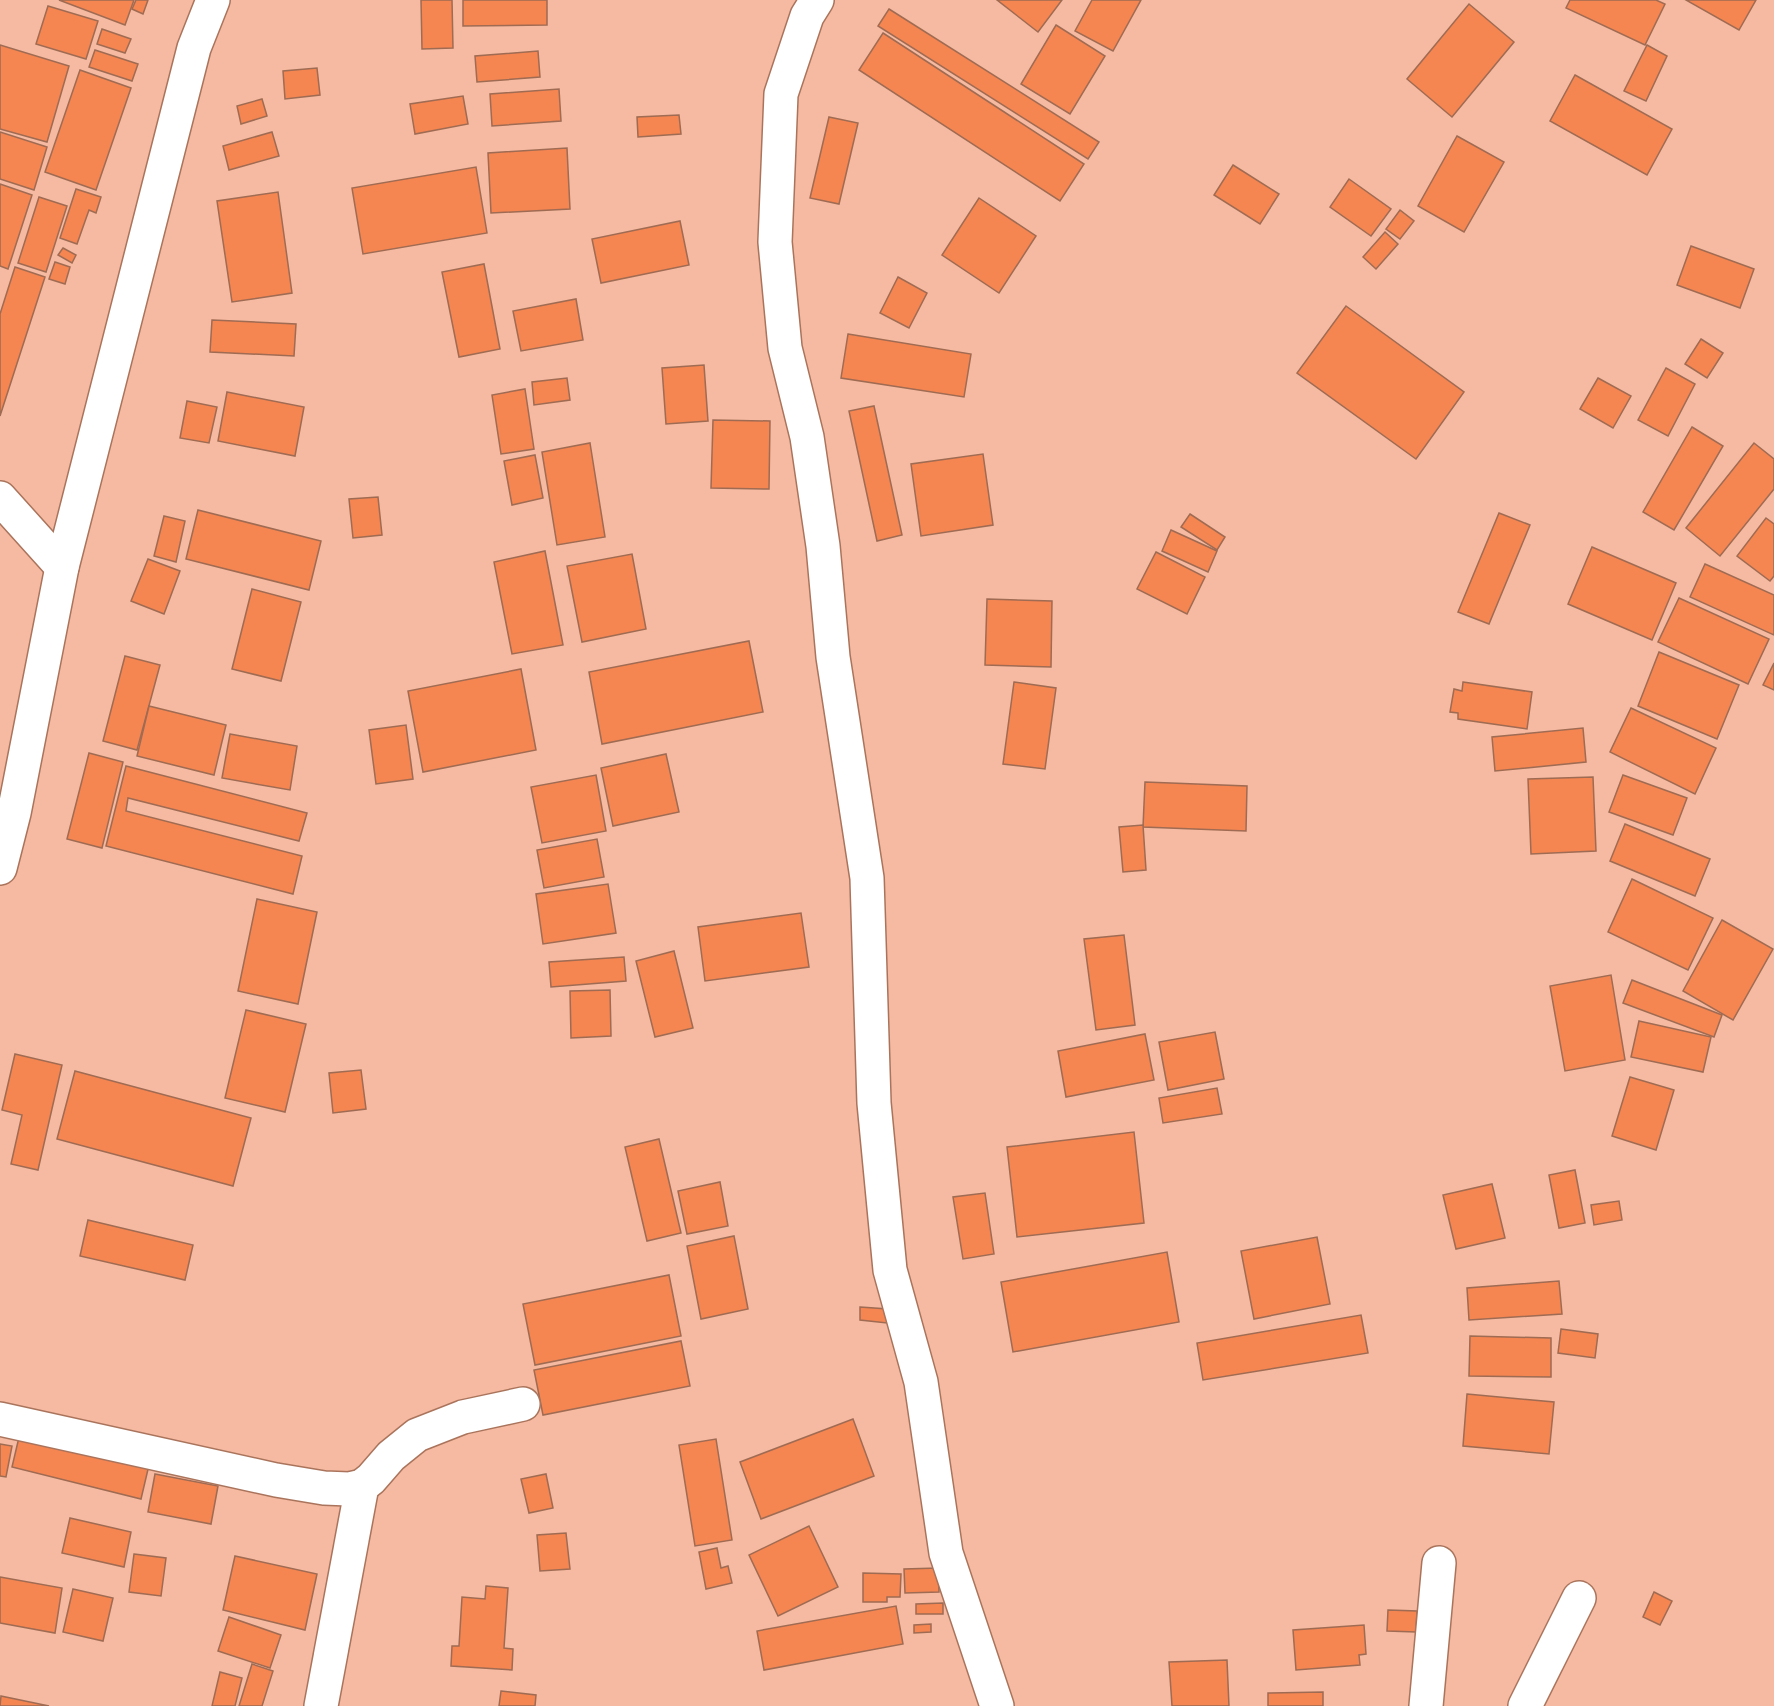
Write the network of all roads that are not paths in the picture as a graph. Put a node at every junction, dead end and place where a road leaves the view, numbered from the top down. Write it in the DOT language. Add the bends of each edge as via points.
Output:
graph roads {
  1 [pos="213,0"];
  2 [pos="817,0"];
  3 [pos="0,498"];
  4 [pos="62,567"];
  5 [pos="7,821"];
  6 [pos="0,868"];
  7 [pos="523,1404"];
  8 [pos="0,1419"];
  9 [pos="362,1486"];
  10 [pos="1439,1563"];
  11 [pos="1580,1598"];
  12 [pos="321,1706"];
  13 [pos="997,1706"];
  14 [pos="1426,1706"];
  15 [pos="1525,1706"];
  1 -- 4 [label="street" via="194,48"];
  2 -- 13 [label="street" via="807,16 781,94 776,242 785,348 807,437 823,546 833,657 867,878 874,1103 890,1270 921,1382 946,1553"];
  3 -- 4 [label="street"];
  4 -- 5 [label="street"];
  5 -- 6 [label="street"];
  7 -- 9 [label="street" via="463,1417 417,1435"];
  8 -- 9 [label="street" via="276,1480 324,1488"];
  9 -- 12 [label="street"];
  10 -- 14 [label="street"];
  11 -- 15 [label="street"];
}
